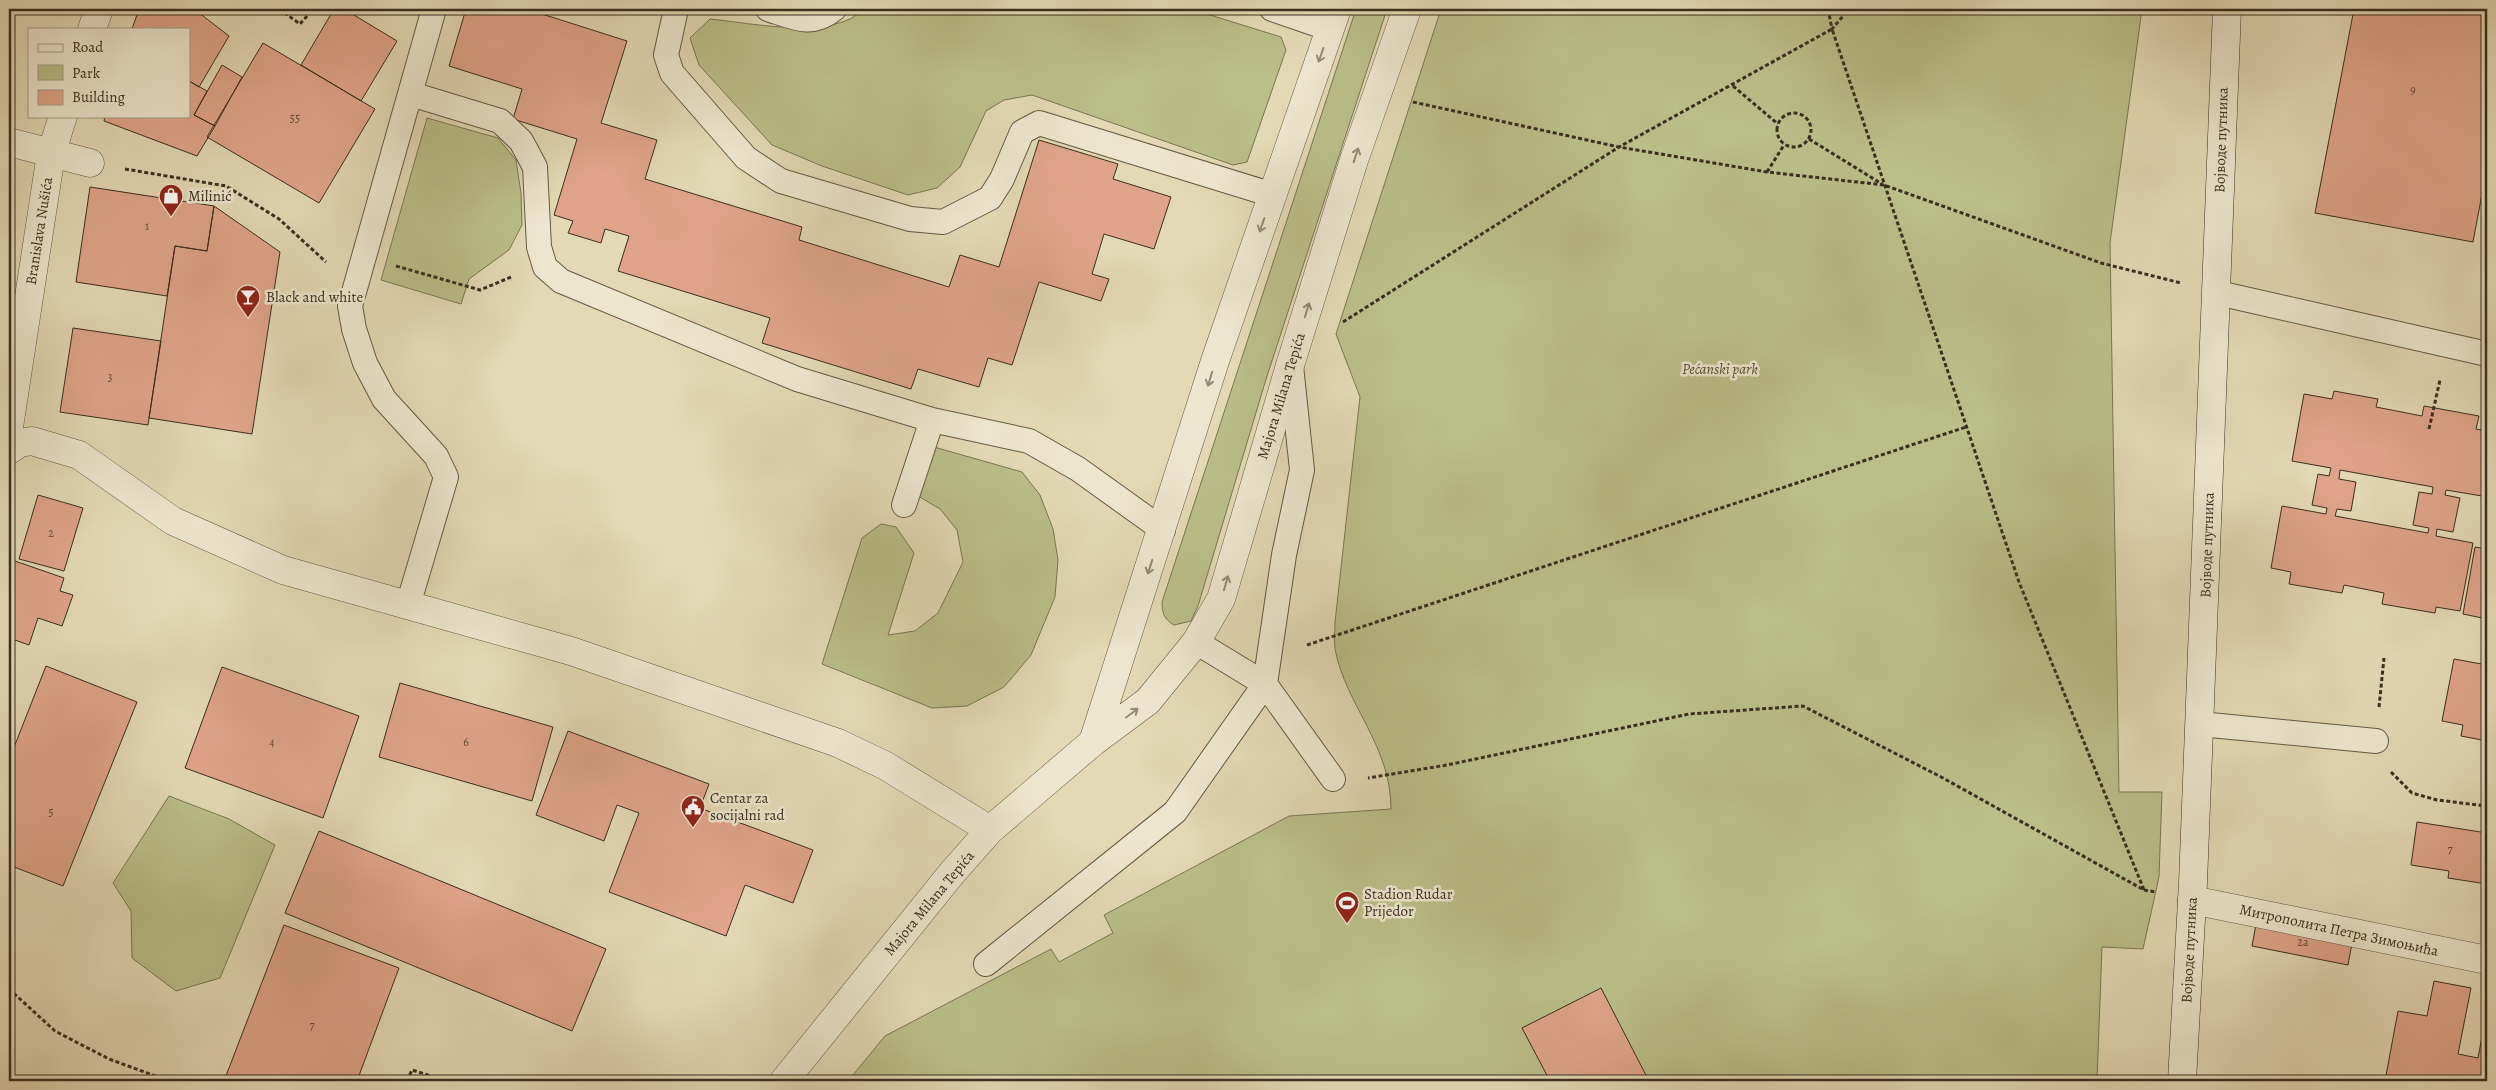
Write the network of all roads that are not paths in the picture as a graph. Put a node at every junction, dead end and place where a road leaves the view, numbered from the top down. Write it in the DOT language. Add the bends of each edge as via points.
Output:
graph roads {
  1 [pos="99,9"];
  2 [pos="434,9"];
  3 [pos="676,9"];
  4 [pos="768,9"];
  5 [pos="834,9"];
  6 [pos="1272,9"];
  7 [pos="1407,9"];
  8 [pos="2227,9"];
  9 [pos="1333,19"];
  10 [pos="92,28"];
  11 [pos="411,94"];
  12 [pos="62,118"];
  13 [pos="9,142"];
  14 [pos="51,154"];
  15 [pos="90,163"];
  16 [pos="1273,195"];
  17 [pos="2218,293"];
  18 [pos="2487,354"];
  19 [pos="1291,362"];
  20 [pos="932,420"];
  21 [pos="9,427"];
  22 [pos="9,450"];
  23 [pos="904,505"];
  24 [pos="1163,530"];
  25 [pos="408,605"];
  26 [pos="1196,642"];
  27 [pos="1265,684"];
  28 [pos="2200,724"];
  29 [pos="2376,741"];
  30 [pos="1093,742"];
  31 [pos="1333,779"];
  32 [pos="990,830"];
  33 [pos="2192,900"];
  34 [pos="2487,960"];
  35 [pos="986,964"];
  36 [pos="784,1081"];
  37 [pos="2182,1081"];
  1 -- 10 [label="street"];
  2 -- 11 [label="lane"];
  3 -- 16 [label="lane" via="666,55 672,74 746,158 780,180 910,219 943,222 990,198 1002,179 1022,132 1039,123"];
  4 -- 5 [label="lane" via="808,21 825,16"];
  6 -- 9 [label="lane"];
  19 -- 7 [label="street, Majora Milana Tepića, one-way" via="1376,94"];
  8 -- 17 [label="street, Војводе путника"];
  9 -- 16 [label="street, one-way"];
  11 -- 20 [label="lane" via="500,121 521,141 535,168 536,226 544,264 561,281 797,380"];
  11 -- 25 [label="lane" via="350,306 365,363 384,399 436,456 446,477"];
  12 -- 14 [label="street, Branislava Nušića"];
  13 -- 14 [label="street"];
  14 -- 15 [label="street"];
  14 -- 21 [label="street, Branislava Nušića"];
  16 -- 24 [label="street, one-way" via="1215,361"];
  17 -- 18 [label="lane"];
  17 -- 28 [label="street, Војводе путника"];
  26 -- 19 [label="street, Majora Milana Tepića, one-way" via="1221,599"];
  19 -- 27 [label="lane" via="1302,470 1284,555"];
  20 -- 23 [label="lane"];
  20 -- 24 [label="lane" via="1029,441 1078,469"];
  22 -- 25 [label="street" via="20,442 32,441 78,455 173,521 283,570"];
  24 -- 30 [label="street, one-way"];
  25 -- 32 [label="street" via="571,651 838,743 886,766"];
  26 -- 27 [label="lane"];
  30 -- 26 [label="street, Majora Milana Tepića, one-way" via="1148,701"];
  27 -- 31 [label="lane"];
  27 -- 35 [label="lane" via="1175,812"];
  28 -- 29 [label="lane"];
  28 -- 33 [label="street, Војводе путника"];
  30 -- 32 [label="street, Majora Milana Tepića"];
  32 -- 36 [label="street, Majora Milana Tepića"];
  33 -- 34 [label="street, Митрополита Петра Зимоњића"];
  33 -- 37 [label="street, Војводе путника"];
}
